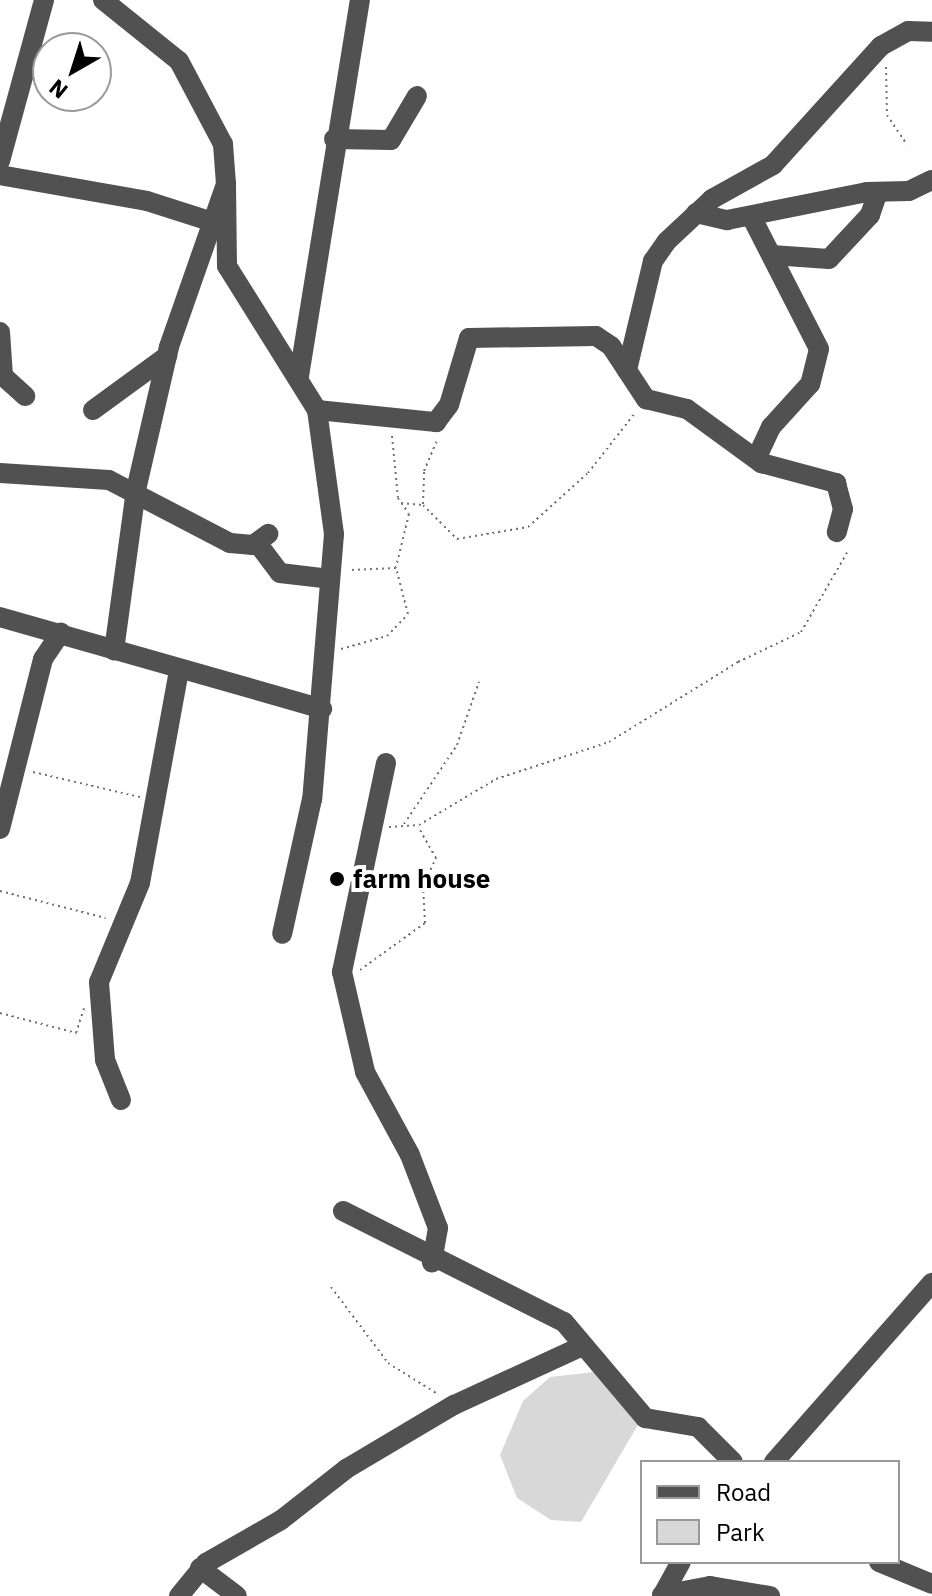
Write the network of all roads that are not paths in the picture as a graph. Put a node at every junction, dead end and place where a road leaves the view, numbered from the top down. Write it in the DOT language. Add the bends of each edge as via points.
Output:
graph roads {
  1 [pos="44,0"];
  2 [pos="103,0"];
  3 [pos="360,0"];
  4 [pos="932,32"];
  5 [pos="417,96"];
  6 [pos="334,139"];
  7 [pos="0,161"];
  8 [pos="0,175"];
  9 [pos="932,180"];
  10 [pos="226,184"];
  11 [pos="878,192"];
  12 [pos="696,213"];
  13 [pos="751,216"];
  14 [pos="213,222"];
  15 [pos="772,255"];
  16 [pos="0,332"];
  17 [pos="167,356"];
  18 [pos="627,370"];
  19 [pos="299,376"];
  20 [pos="25,396"];
  21 [pos="93,410"];
  22 [pos="317,410"];
  23 [pos="756,459"];
  24 [pos="0,473"];
  25 [pos="136,490"];
  26 [pos="837,532"];
  27 [pos="330,577"];
  28 [pos="0,617"];
  29 [pos="61,632"];
  30 [pos="114,650"];
  31 [pos="179,671"];
  32 [pos="322,709"];
  33 [pos="386,763"];
  34 [pos="0,829"];
  35 [pos="282,934"];
  36 [pos="121,1100"];
  37 [pos="343,1211"];
  38 [pos="432,1262"];
  39 [pos="932,1283"];
  40 [pos="582,1346"];
  41 [pos="731,1460"];
  42 [pos="776,1460"];
  43 [pos="680,1564"];
  44 [pos="884,1564"];
  45 [pos="200,1568"];
  46 [pos="932,1584"];
  47 [pos="662,1595"];
  48 [pos="179,1596"];
  49 [pos="237,1596"];
  50 [pos="770,1596"];
  1 -- 7 [label="street"];
  2 -- 10 [label="street" via="179,61 223,144"];
  3 -- 6 [label="street"];
  4 -- 12 [label="street" via="908,31 881,46 773,165"];
  5 -- 6 [label="street" via="391,140"];
  6 -- 19 [label="street" via="327,232"];
  8 -- 14 [label="street" via="147,201"];
  9 -- 11 [label="street" via="909,191"];
  10 -- 14 [label="street"];
  10 -- 19 [label="street" via="225,255 233,281"];
  11 -- 13 [label="street"];
  11 -- 15 [label="street" via="870,215 829,259"];
  12 -- 13 [label="street" via="720,221"];
  12 -- 18 [label="street" via="653,261"];
  13 -- 15 [label="street"];
  14 -- 17 [label="street"];
  15 -- 23 [label="street" via="819,349 810,384 771,427"];
  16 -- 20 [label="street" via="3,376"];
  17 -- 21 [label="street"];
  17 -- 25 [label="street"];
  18 -- 22 [label="street" via="596,336 477,335 463,344 439,420 391,421"];
  18 -- 23 [label="street" via="640,393 658,404 687,409"];
  19 -- 22 [label="street"];
  22 -- 27 [label="street" via="334,534"];
  23 -- 26 [label="street" via="836,483 843,509"];
  24 -- 25 [label="street" via="72,474"];
  25 -- 27 [label="street" via="223,540 263,539 280,573"];
  25 -- 30 [label="street"];
  27 -- 32 [label="street"];
  28 -- 29 [label="street"];
  29 -- 30 [label="street"];
  29 -- 34 [label="street" via="43,659"];
  30 -- 31 [label="street"];
  31 -- 32 [label="street"];
  31 -- 36 [label="street" via="156,802 126,923 102,969 97,1005"];
  32 -- 35 [label="street" via="312,799"];
  33 -- 38 [label="street" via="376,831 343,959 345,985 365,1072 410,1155 438,1228"];
  37 -- 38 [label="street"];
  38 -- 40 [label="street" via="550,1315 574,1329"];
  39 -- 42 [label="street"];
  40 -- 41 [label="street" via="645,1418 698,1427"];
  40 -- 45 [label="street" via="454,1405"];
  43 -- 47 [label="street"];
  44 -- 46 [label="street"];
  45 -- 48 [label="street"];
  45 -- 49 [label="street"];
  47 -- 50 [label="street" via="710,1586"];
}
